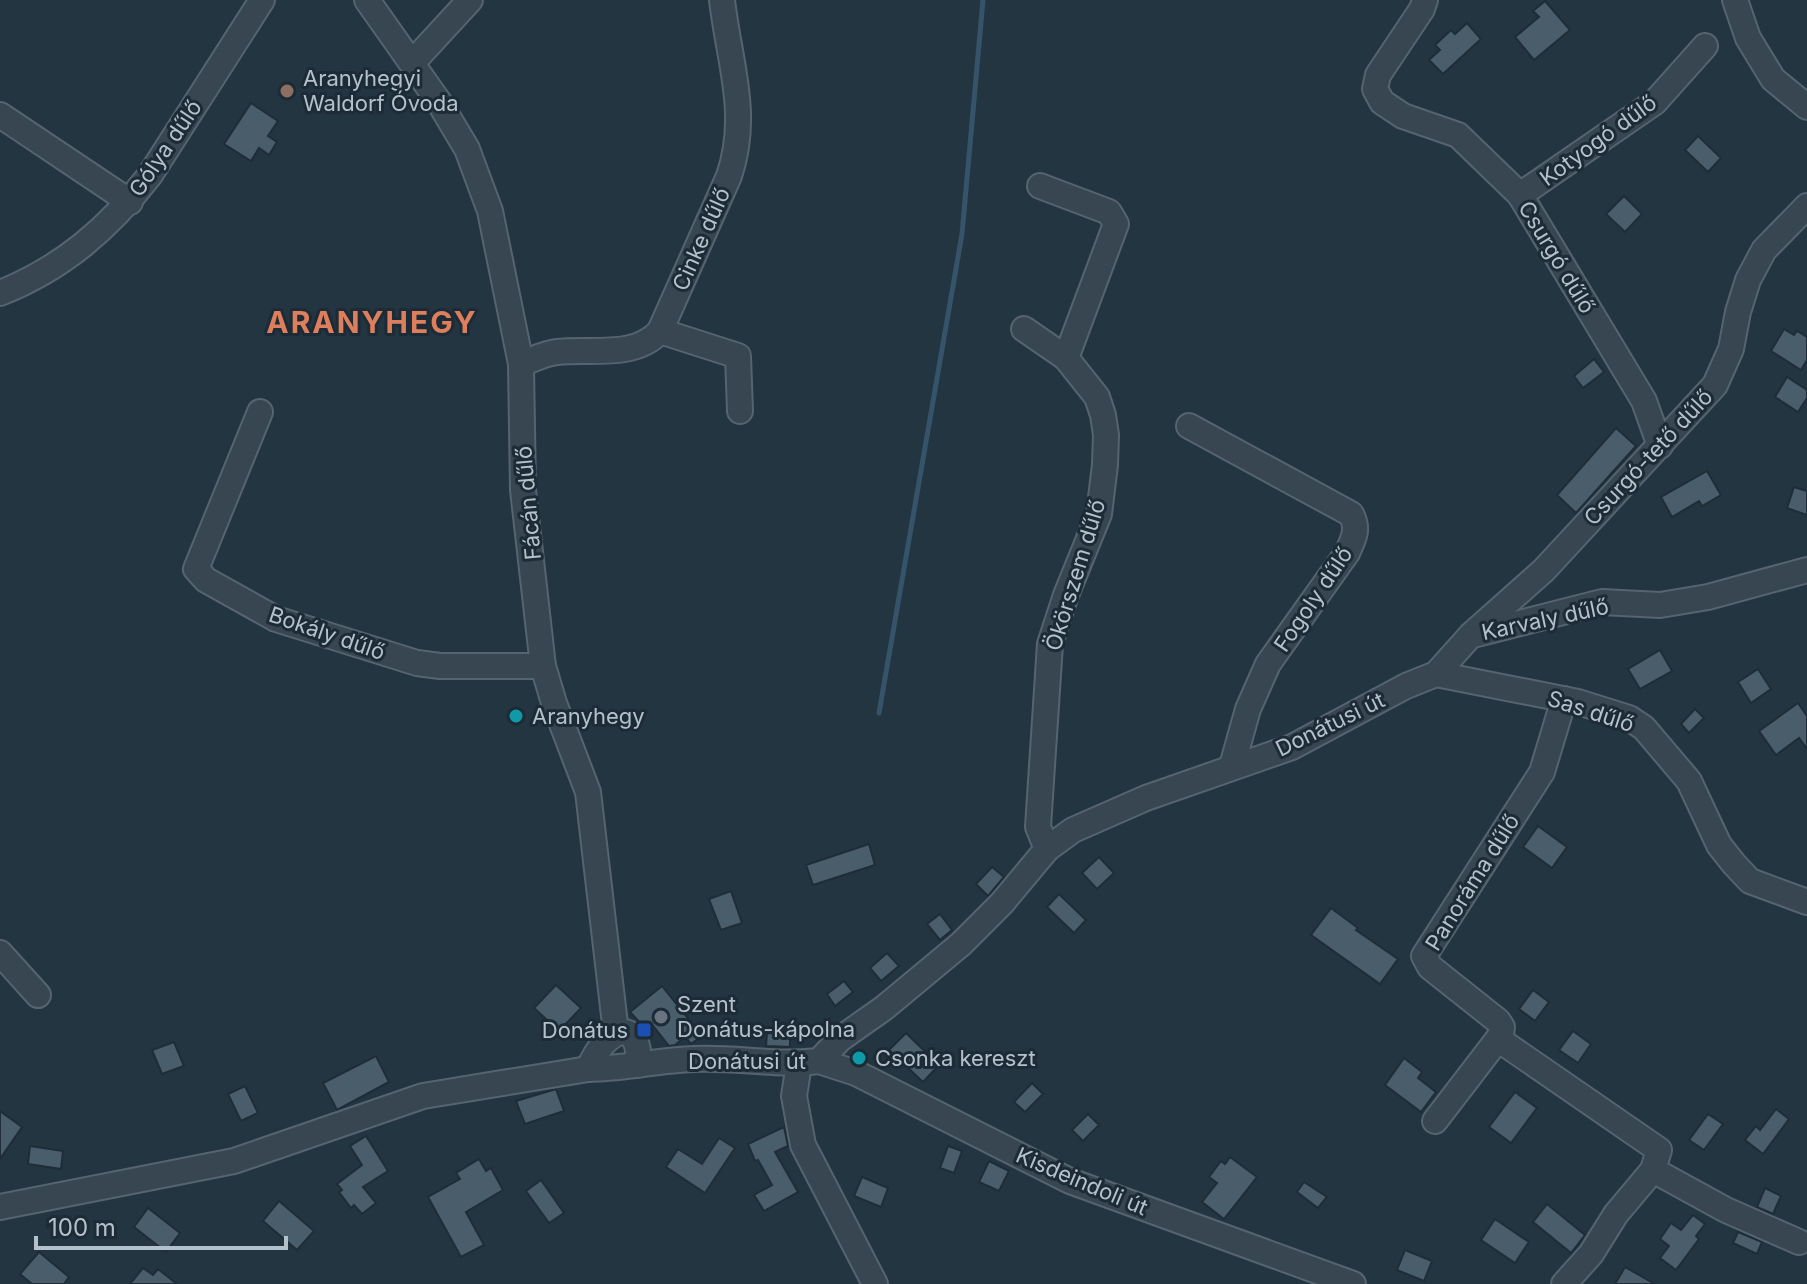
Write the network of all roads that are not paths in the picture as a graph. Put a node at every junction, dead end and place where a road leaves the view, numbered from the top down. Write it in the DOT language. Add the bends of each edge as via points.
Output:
graph roads {
  1 [pos="262,0"];
  2 [pos="367,0"];
  3 [pos="470,0"];
  4 [pos="722,0"];
  5 [pos="1425,0"];
  6 [pos="1735,0"];
  7 [pos="1705,46"];
  8 [pos="412,63"];
  9 [pos="1807,107"];
  10 [pos="0,115"];
  11 [pos="1040,186"];
  12 [pos="1520,195"];
  13 [pos="130,202"];
  14 [pos="1807,206"];
  15 [pos="0,293"];
  16 [pos="1024,329"];
  17 [pos="660,331"];
  18 [pos="1066,358"];
  19 [pos="521,364"];
  20 [pos="740,411"];
  21 [pos="260,412"];
  22 [pos="1189,426"];
  23 [pos="1660,446"];
  24 [pos="1807,570"];
  25 [pos="1471,635"];
  26 [pos="543,666"];
  27 [pos="1436,674"];
  28 [pos="1564,699"];
  29 [pos="1232,766"];
  30 [pos="1047,849"];
  31 [pos="1807,902"];
  32 [pos="0,953"];
  33 [pos="38,995"];
  34 [pos="616,1033"];
  35 [pos="1498,1039"];
  36 [pos="809,1062"];
  37 [pos="638,1065"];
  38 [pos="588,1069"];
  39 [pos="1435,1121"];
  40 [pos="1653,1170"];
  41 [pos="0,1207"];
  42 [pos="1799,1242"];
  43 [pos="875,1284"];
  44 [pos="1353,1284"];
  45 [pos="1564,1284"];
  1 -- 13 [label="street, Gólya dűlő"];
  2 -- 8 [label="street, Fácán dűlő"];
  3 -- 8 [label="street"];
  4 -- 17 [label="street, Cinke dűlő" via="739,98 737,153"];
  5 -- 12 [label="street, Csurgó dűlő" via="1378,75 1375,89 1382,102 1403,116 1458,135"];
  6 -- 9 [label="street" via="1748,38 1773,79"];
  7 -- 12 [label="street, Kotyogó dűlő" via="1655,102"];
  8 -- 19 [label="street, Fácán dűlő" via="467,149 482,184"];
  10 -- 13 [label="street"];
  11 -- 18 [label="street" via="1109,212 1116,224"];
  12 -- 23 [label="street, Csurgó dűlő" via="1644,401"];
  13 -- 15 [label="street, Gólya dűlő" via="65,261"];
  14 -- 23 [label="street, Csurgó-tető dűlő" via="1764,250 1748,280 1731,349 1715,385"];
  16 -- 18 [label="street, Ökörszem dűlő"];
  17 -- 19 [label="street" via="650,342 627,349 554,352"];
  17 -- 20 [label="street" via="738,356"];
  18 -- 30 [label="street, Ökörszem dűlő" via="1097,397 1105,465 1099,514 1050,644 1038,827"];
  19 -- 26 [label="street, Fácán dűlő" via="523,490"];
  21 -- 26 [label="street, Bokály dűlő" via="196,569 206,580 276,619 417,663"];
  22 -- 29 [label="street, Fogoly dűlő" via="1351,514 1356,524 1347,553 1268,664"];
  23 -- 25 [label="street, Csurgó-tető dűlő" via="1544,570"];
  24 -- 25 [label="street, Karvaly dűlő" via="1708,597 1660,605 1602,602"];
  25 -- 27 [label="street, Csurgó-tető dűlő"];
  26 -- 34 [label="street, Fácán dűlő" via="588,792"];
  27 -- 28 [label="street, Sas dűlő"];
  27 -- 29 [label="street, Donátusi út" via="1292,747"];
  28 -- 31 [label="street, Sas dűlő" via="1629,718 1644,728 1689,781 1719,845 1734,864 1750,881"];
  28 -- 35 [label="street, Panoráma dűlő" via="1542,772 1424,956 1430,967 1498,1021"];
  29 -- 30 [label="street, Donátusi út" via="1104,814"];
  30 -- 36 [label="street, Donátusi út" via="961,944"];
  32 -- 33 [label="street"];
  34 -- 37 [label="street" via="636,1039"];
  34 -- 38 [label="street" via="603,1043"];
  35 -- 39 [label="street"];
  35 -- 40 [label="street, Panoráma dűlő" via="1659,1150"];
  36 -- 37 [label="street, Donátusi út" via="695,1059"];
  36 -- 43 [label="street" via="794,1096 803,1145"];
  36 -- 44 [label="street, Kisdeindoli út" via="856,1073 1070,1181"];
  37 -- 38 [label="street, Donátusi út"];
  38 -- 41 [label="street, Donátusi út" via="423,1096 234,1161"];
  40 -- 42 [label="street"];
  40 -- 45 [label="street"];
}
